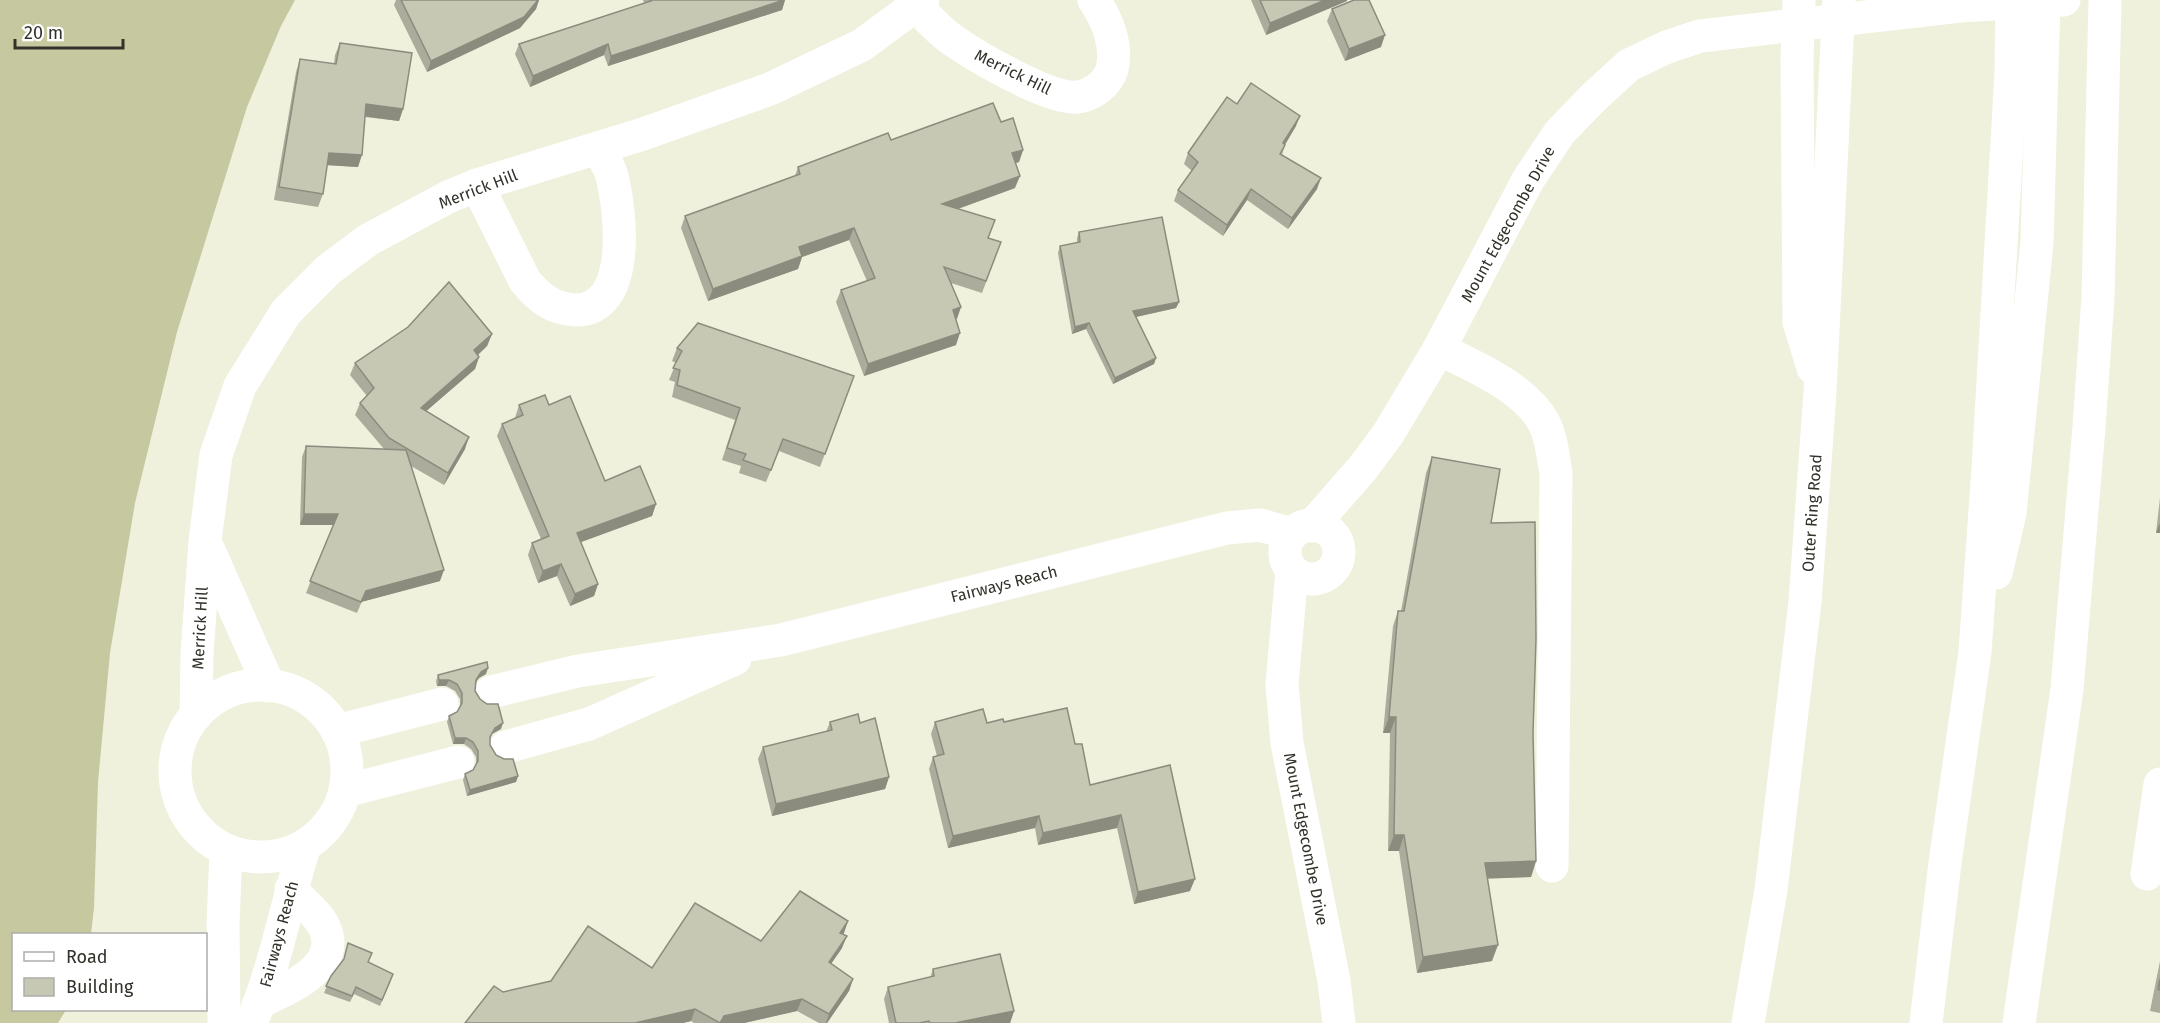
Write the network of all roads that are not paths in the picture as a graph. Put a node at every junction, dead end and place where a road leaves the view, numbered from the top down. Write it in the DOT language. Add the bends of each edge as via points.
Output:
graph roads {
  1 [pos="1094,0"];
  2 [pos="1799,0"];
  3 [pos="1839,0"];
  4 [pos="2012,0"];
  5 [pos="2044,0"];
  6 [pos="2064,0"];
  7 [pos="2105,0"];
  8 [pos="920,3"];
  9 [pos="2027,74"];
  10 [pos="599,148"];
  11 [pos="477,185"];
  12 [pos="1439,350"];
  13 [pos="1820,393"];
  14 [pos="205,541"];
  15 [pos="1306,550"];
  16 [pos="781,640"];
  17 [pos="269,686"];
  18 [pos="491,692"];
  19 [pos="442,704"];
  20 [pos="196,715"];
  21 [pos="337,731"];
  22 [pos="506,747"];
  23 [pos="458,762"];
  24 [pos="2160,784"];
  25 [pos="345,791"];
  26 [pos="305,845"];
  27 [pos="226,850"];
  28 [pos="1551,866"];
  29 [pos="2146,874"];
  30 [pos="291,890"];
  31 [pos="255,1013"];
  32 [pos="224,1023"];
  33 [pos="1340,1023"];
  34 [pos="1748,1023"];
  35 [pos="1926,1023"];
  36 [pos="2019,1023"];
  1 -- 8 [label="main road, Merrick Hill" via="1109,28 1113,62 1106,81 1078,97 1058,94 998,69 951,40"];
  2 -- 13 [label="main road" via="1799,322"];
  3 -- 13 [label="main road, Outer Ring Road"];
  4 -- 9 [label="main road"];
  5 -- 9 [label="main road"];
  6 -- 12 [label="main road, Mount Edgecombe Drive" via="1960,6 1700,36 1629,65 1560,132 1528,180"];
  7 -- 36 [label="main road" via="2098,297 2067,689"];
  8 -- 10 [label="main road, Merrick Hill" via="862,45 770,89"];
  9 -- 35 [label="main road" via="1988,468 1975,652"];
  10 -- 11 [label="main road, Merrick Hill"];
  10 -- 11 [label="main road" via="611,172 618,213 618,249 612,286 602,301 590,307 562,308 550,305 536,294 525,281"];
  11 -- 14 [label="main road, Merrick Hill" via="368,240 328,270 286,312 240,386 216,455"];
  12 -- 15 [label="main road, Mount Edgecombe Drive" via="1388,434"];
  12 -- 28 [label="main road" via="1485,372 1527,401 1544,423 1551,444 1556,473"];
  13 -- 34 [label="main road, Outer Ring Road" via="1805,602 1772,890"];
  14 -- 17 [label="main road, Merrick Hill"];
  14 -- 20 [label="main road, Merrick Hill"];
  15 -- 16 [label="main road, Fairways Reach" via="1241,537 1227,528"];
  15 -- 33 [label="main road, Mount Edgecombe Drive" via="1282,684 1287,743"];
  16 -- 18 [label="main road, Fairways Reach" via="578,671"];
  16 -- 22 [label="main road, Fairways Reach" via="589,724"];
  17 -- 20 [label="main road, Fairways Reach" via="242,688 217,698"];
  17 -- 21 [label="main road, Fairways Reach" via="290,690 309,700"];
  19 -- 21 [label="main road"];
  20 -- 27 [label="main road, Fairways Reach" via="182,737 175,763 177,790 186,815 203,836"];
  21 -- 25 [label="main road, Fairways Reach" via="347,761"];
  23 -- 25 [label="main road"];
  24 -- 29 [label="main road"];
  25 -- 26 [label="main road, Fairways Reach" via="337,813"];
  26 -- 27 [label="main road, Fairways Reach" via="279,855 253,857"];
  26 -- 30 [label="main road, Fairways Reach"];
  27 -- 32 [label="main road"];
  30 -- 31 [label="main road, Fairways Reach"];
  30 -- 31 [label="main road" via="321,921 328,940 326,955 312,973"];
}
